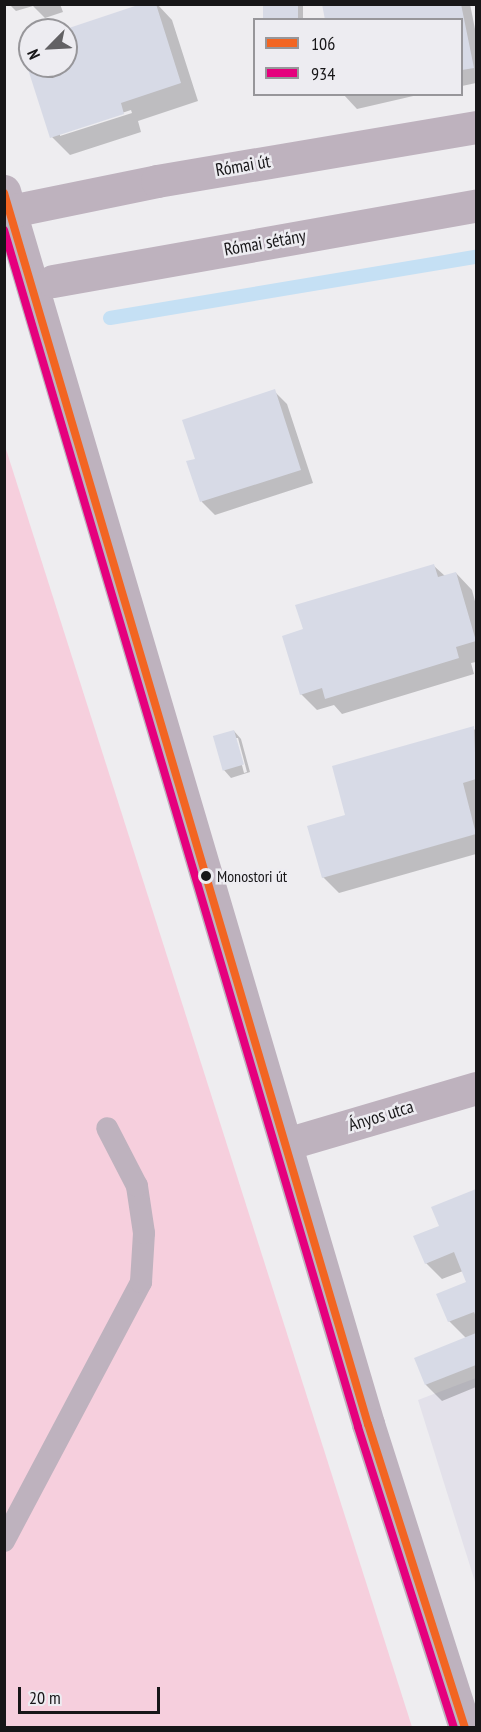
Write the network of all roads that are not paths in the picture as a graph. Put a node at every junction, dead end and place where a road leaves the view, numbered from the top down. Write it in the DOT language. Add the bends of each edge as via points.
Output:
graph roads {
  1 [pos="477,127"];
  2 [pos="8,201"];
  3 [pos="477,206"];
  4 [pos="53,281"];
  5 [pos="477,1088"];
  6 [pos="107,1128"];
  7 [pos="286,1144"];
  8 [pos="4,1541"];
  9 [pos="465,1728"];
  1 -- 2 [label="street, Római út" via="169,179"];
  2 -- 7 [label="street"];
  3 -- 4 [label="street, Római sétány"];
  5 -- 7 [label="street, Ányos utca"];
  6 -- 8 [label="lane" via="137,1185 144,1233 141,1282"];
  7 -- 9 [label="street" via="393,1509"];
}
